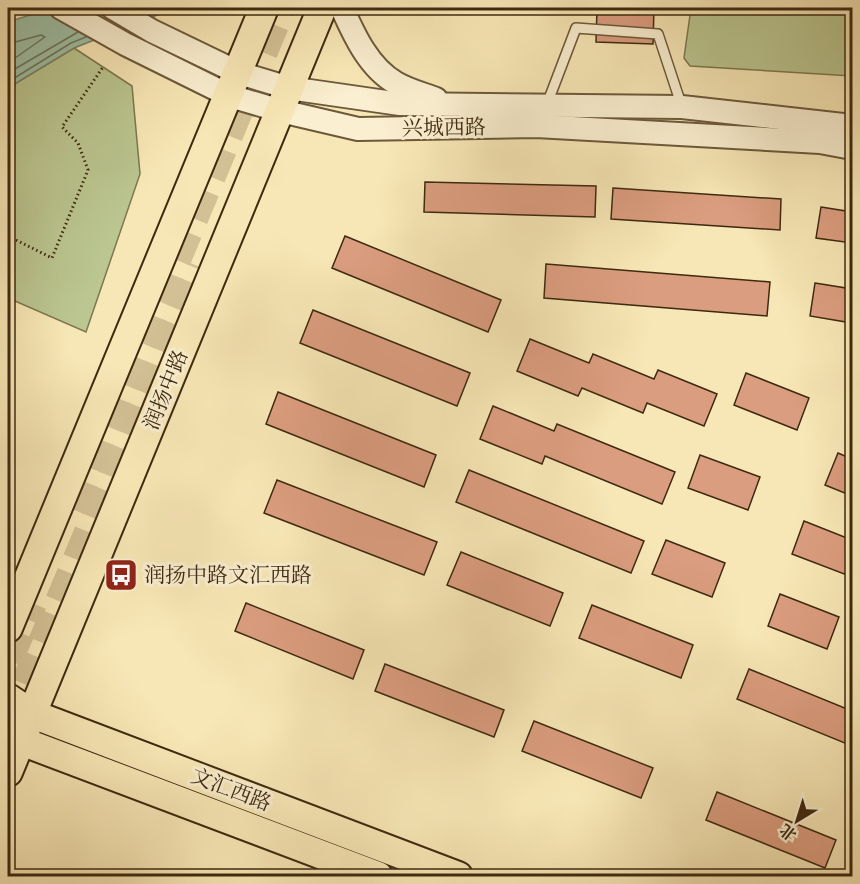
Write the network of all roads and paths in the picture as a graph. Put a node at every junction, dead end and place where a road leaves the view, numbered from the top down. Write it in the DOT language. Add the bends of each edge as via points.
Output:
graph roads {
  1 [pos="61,8"];
  2 [pos="113,8"];
  3 [pos="264,8"];
  4 [pos="322,8"];
  5 [pos="342,8"];
  6 [pos="103,67"];
  7 [pos="235,84"];
  8 [pos="285,100"];
  9 [pos="448,104"];
  10 [pos="547,104"];
  11 [pos="682,107"];
  12 [pos="852,126"];
  13 [pos="852,148"];
  14 [pos="8,236"];
  15 [pos="8,628"];
  16 [pos="8,698"];
  17 [pos="32,714"];
  18 [pos="14,737"];
  19 [pos="8,772"];
  20 [pos="378,876"];
  21 [pos="458,876"];
  1 -- 7 [label="street, 兴城西路" via="125,44"];
  2 -- 7 [label="street, 兴城西路"];
  3 -- 7 [label="main road"];
  4 -- 8 [label="main road, 润扬中路"];
  5 -- 9 [label="street" via="354,36 373,64 395,83"];
  6 -- 14 [label="path" via="62,126 78,143 88,170 52,258"];
  7 -- 8 [label="street, 兴城西路"];
  7 -- 15 [label="main road"];
  8 -- 9 [label="street, 兴城西路"];
  8 -- 13 [label="street, 兴城西路" via="358,129 536,126 820,142"];
  8 -- 17 [label="main road, 润扬中路"];
  9 -- 10 [label="street, 兴城西路"];
  10 -- 11 [label="street, 兴城西路"];
  10 -- 11 [label="lane" via="576,28 658,34"];
  11 -- 12 [label="street, 兴城西路"];
  16 -- 17 [label="main road, 文汇西路"];
  17 -- 18 [label="main road, 润扬中路"];
  17 -- 21 [label="main road, 文汇西路"];
  18 -- 19 [label="main road, 润扬中路"];
  18 -- 20 [label="main road, 文汇西路"];
}
